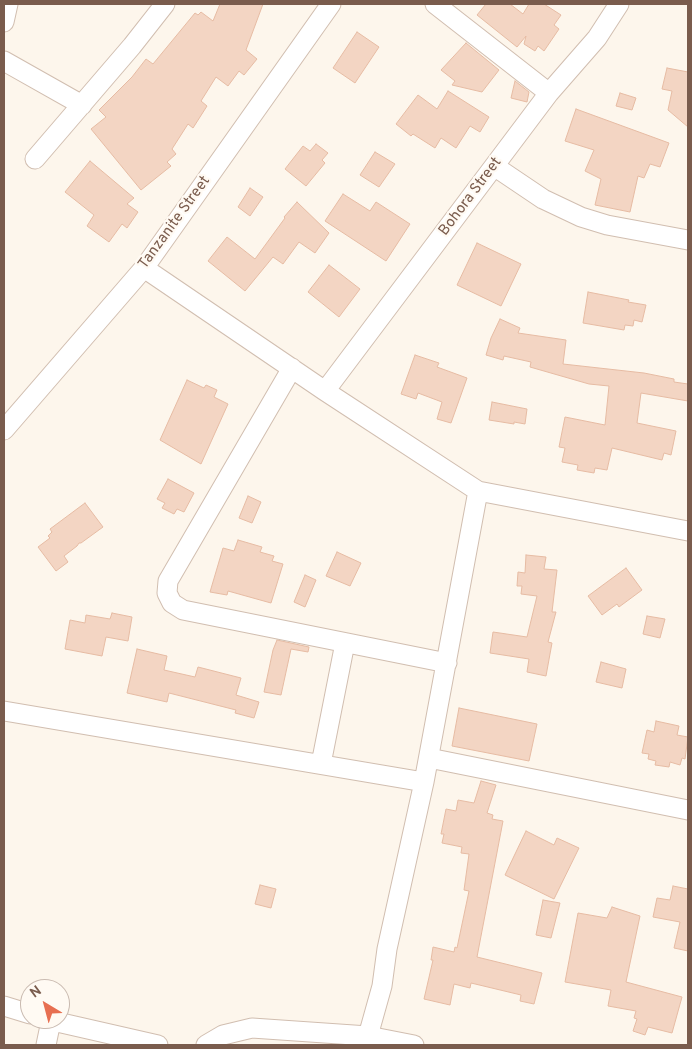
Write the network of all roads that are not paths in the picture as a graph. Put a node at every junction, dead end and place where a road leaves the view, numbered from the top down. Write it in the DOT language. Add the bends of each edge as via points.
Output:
graph roads {
  1 [pos="8,4"];
  2 [pos="166,4"];
  3 [pos="329,4"];
  4 [pos="435,4"];
  5 [pos="619,4"];
  6 [pos="4,22"];
  7 [pos="4,61"];
  8 [pos="549,93"];
  9 [pos="82,105"];
  10 [pos="35,159"];
  11 [pos="494,166"];
  12 [pos="688,240"];
  13 [pos="144,268"];
  14 [pos="292,368"];
  15 [pos="325,391"];
  16 [pos="6,421"];
  17 [pos="478,491"];
  18 [pos="688,532"];
  19 [pos="345,643"];
  20 [pos="447,663"];
  21 [pos="4,711"];
  22 [pos="429,758"];
  23 [pos="321,764"];
  24 [pos="424,782"];
  25 [pos="688,810"];
  26 [pos="4,1006"];
  27 [pos="20,1011"];
  28 [pos="70,1025"];
  29 [pos="47,1029"];
  30 [pos="368,1036"];
  31 [pos="46,1045"];
  32 [pos="158,1045"];
  33 [pos="206,1045"];
  34 [pos="414,1045"];
  1 -- 6 [label="street"];
  2 -- 9 [label="street"];
  3 -- 13 [label="street, Tanzanite Street"];
  4 -- 8 [label="street"];
  5 -- 8 [label="street, Bohora Street" via="597,38"];
  7 -- 9 [label="street"];
  8 -- 11 [label="street, Bohora Street"];
  9 -- 10 [label="street"];
  11 -- 12 [label="street" via="543,199 581,218"];
  11 -- 15 [label="street, Bohora Street"];
  13 -- 14 [label="street"];
  13 -- 16 [label="street, Tanzanite Street"];
  14 -- 15 [label="street"];
  14 -- 19 [label="street" via="168,581 166,592 172,603 182,610"];
  15 -- 17 [label="street"];
  17 -- 18 [label="street"];
  17 -- 20 [label="street"];
  19 -- 20 [label="street"];
  19 -- 23 [label="street"];
  20 -- 22 [label="street"];
  21 -- 23 [label="street"];
  22 -- 24 [label="street"];
  22 -- 25 [label="street"];
  23 -- 24 [label="street"];
  24 -- 30 [label="street" via="387,949 382,986"];
  26 -- 27 [label="street"];
  28 -- 32 [label="street"];
  29 -- 31 [label="street"];
  30 -- 33 [label="street" via="252,1028 223,1035"];
  30 -- 34 [label="street"];
}
